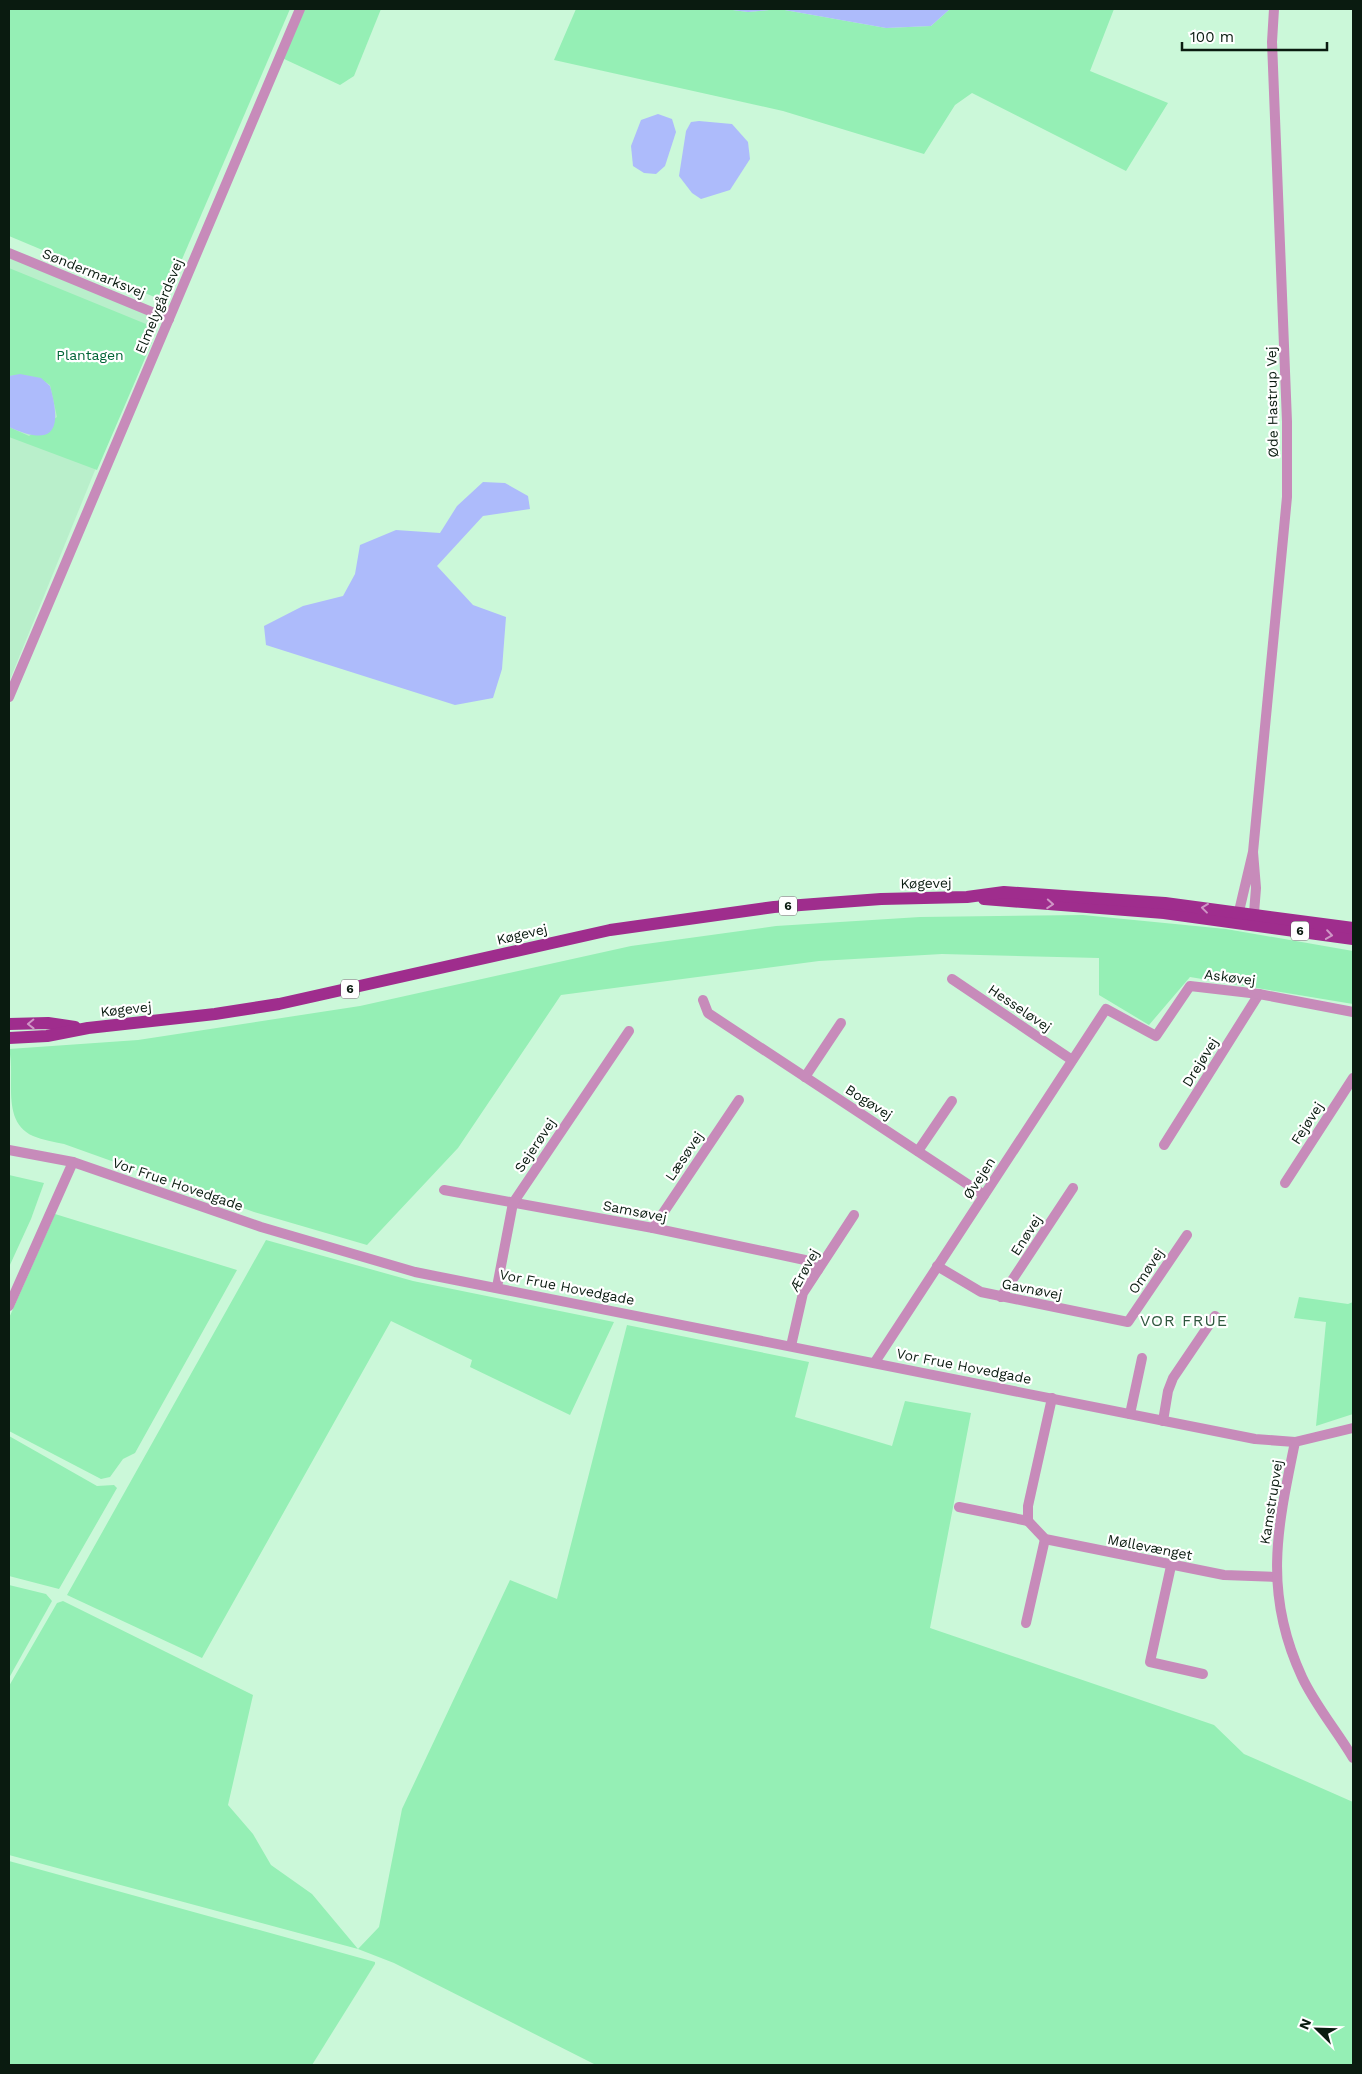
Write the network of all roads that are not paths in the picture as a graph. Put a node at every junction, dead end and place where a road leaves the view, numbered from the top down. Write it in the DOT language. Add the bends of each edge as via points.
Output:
graph roads {
  1 [pos="300,9"];
  2 [pos="1274,9"];
  3 [pos="9,253"];
  4 [pos="169,319"];
  5 [pos="9,697"];
  6 [pos="1247,916"];
  7 [pos="1353,928"];
  8 [pos="1353,939"];
  9 [pos="952,979"];
  10 [pos="1259,994"];
  11 [pos="703,1000"];
  12 [pos="1106,1009"];
  13 [pos="1353,1012"];
  14 [pos="841,1023"];
  15 [pos="9,1024"];
  16 [pos="88,1028"];
  17 [pos="629,1031"];
  18 [pos="9,1038"];
  19 [pos="1072,1060"];
  20 [pos="805,1076"];
  21 [pos="1353,1078"];
  22 [pos="739,1100"];
  23 [pos="952,1100"];
  24 [pos="1164,1145"];
  25 [pos="9,1150"];
  26 [pos="918,1151"];
  27 [pos="73,1162"];
  28 [pos="1285,1183"];
  29 [pos="1073,1188"];
  30 [pos="444,1190"];
  31 [pos="984,1195"];
  32 [pos="513,1203"];
  33 [pos="854,1215"];
  34 [pos="653,1228"];
  35 [pos="1187,1235"];
  36 [pos="937,1266"];
  37 [pos="818,1270"];
  38 [pos="497,1288"];
  39 [pos="1001,1298"];
  40 [pos="9,1306"];
  41 [pos="1222,1321"];
  42 [pos="1128,1322"];
  43 [pos="791,1346"];
  44 [pos="1142,1358"];
  45 [pos="875,1362"];
  46 [pos="1052,1398"];
  47 [pos="1130,1414"];
  48 [pos="1162,1421"];
  49 [pos="1353,1428"];
  50 [pos="1295,1442"];
  51 [pos="960,1507"];
  52 [pos="1028,1520"];
  53 [pos="1045,1539"];
  54 [pos="1172,1566"];
  55 [pos="1276,1578"];
  56 [pos="1026,1623"];
  57 [pos="1203,1674"];
  58 [pos="1353,1757"];
  1 -- 4 [label="street, Elmelygårdsvej"];
  2 -- 6 [label="street, Øde Hastrup Vej" via="1272,42 1288,422 1287,497 1253,852 1256,888"];
  3 -- 4 [label="street, Søndermarksvej"];
  4 -- 5 [label="street, Elmelygårdsvej"];
  6 -- 7 [label="main road, Køgevej / 6"];
  6 -- 8 [label="main road, Køgevej / 6, one-way"];
  6 -- 16 [label="main road, Køgevej / 6" via="967,897 843,902 692,917 610,930 279,1004 196,1017"];
  9 -- 19 [label="street, Hesseløvej"];
  10 -- 12 [label="street, Askøvej" via="1190,986 1156,1036"];
  10 -- 13 [label="street, Askøvej"];
  10 -- 24 [label="street, Drejøvej"];
  11 -- 20 [label="street, Bogøvej" via="708,1013"];
  12 -- 19 [label="street, Øvejen"];
  14 -- 20 [label="street"];
  16 -- 15 [label="main road, Køgevej / 6, one-way" via="48,1023"];
  16 -- 18 [label="main road, Køgevej / 6" via="47,1036"];
  17 -- 32 [label="street, Sejerøvej"];
  19 -- 31 [label="street, Øvejen"];
  20 -- 26 [label="street, Bogøvej"];
  21 -- 28 [label="street, Fejøvej"];
  22 -- 34 [label="street, Læsøvej"];
  23 -- 26 [label="street"];
  25 -- 27 [label="street, Vor Frue Hovedgade"];
  26 -- 31 [label="street, Bogøvej"];
  27 -- 38 [label="street, Vor Frue Hovedgade" via="347,1253 415,1272"];
  27 -- 40 [label="street"];
  29 -- 39 [label="street, Enøvej"];
  30 -- 32 [label="street, Samsøvej"];
  31 -- 36 [label="street, Øvejen"];
  32 -- 34 [label="street, Samsøvej"];
  32 -- 38 [label="street, Sejerøvej"];
  33 -- 37 [label="street, Ærøvej"];
  34 -- 37 [label="street, Samsøvej" via="806,1260"];
  35 -- 42 [label="street, Omøvej"];
  36 -- 39 [label="street, Gavnøvej" via="967,1286"];
  36 -- 45 [label="street, Øvejen"];
  37 -- 43 [label="street, Ærøvej" via="803,1293"];
  38 -- 43 [label="street, Vor Frue Hovedgade"];
  39 -- 42 [label="street, Gavnøvej"];
  41 -- 48 [label="street" via="1215,1316 1173,1378"];
  43 -- 45 [label="street, Vor Frue Hovedgade"];
  44 -- 47 [label="street"];
  45 -- 46 [label="street, Vor Frue Hovedgade"];
  46 -- 47 [label="street, Vor Frue Hovedgade"];
  46 -- 52 [label="street" via="1028,1506"];
  47 -- 48 [label="street, Vor Frue Hovedgade"];
  48 -- 50 [label="street, Vor Frue Hovedgade" via="1255,1439"];
  49 -- 50 [label="street, Vor Frue Hovedgade"];
  50 -- 55 [label="street, Kamstrupvej" via="1278,1528"];
  51 -- 52 [label="street"];
  52 -- 53 [label="street"];
  53 -- 54 [label="street, Møllevænget"];
  53 -- 56 [label="street"];
  54 -- 55 [label="street, Møllevænget" via="1224,1575"];
  54 -- 57 [label="street" via="1150,1662"];
  55 -- 58 [label="street, Kamstrupvej" via="1286,1639 1303,1679"];
}
